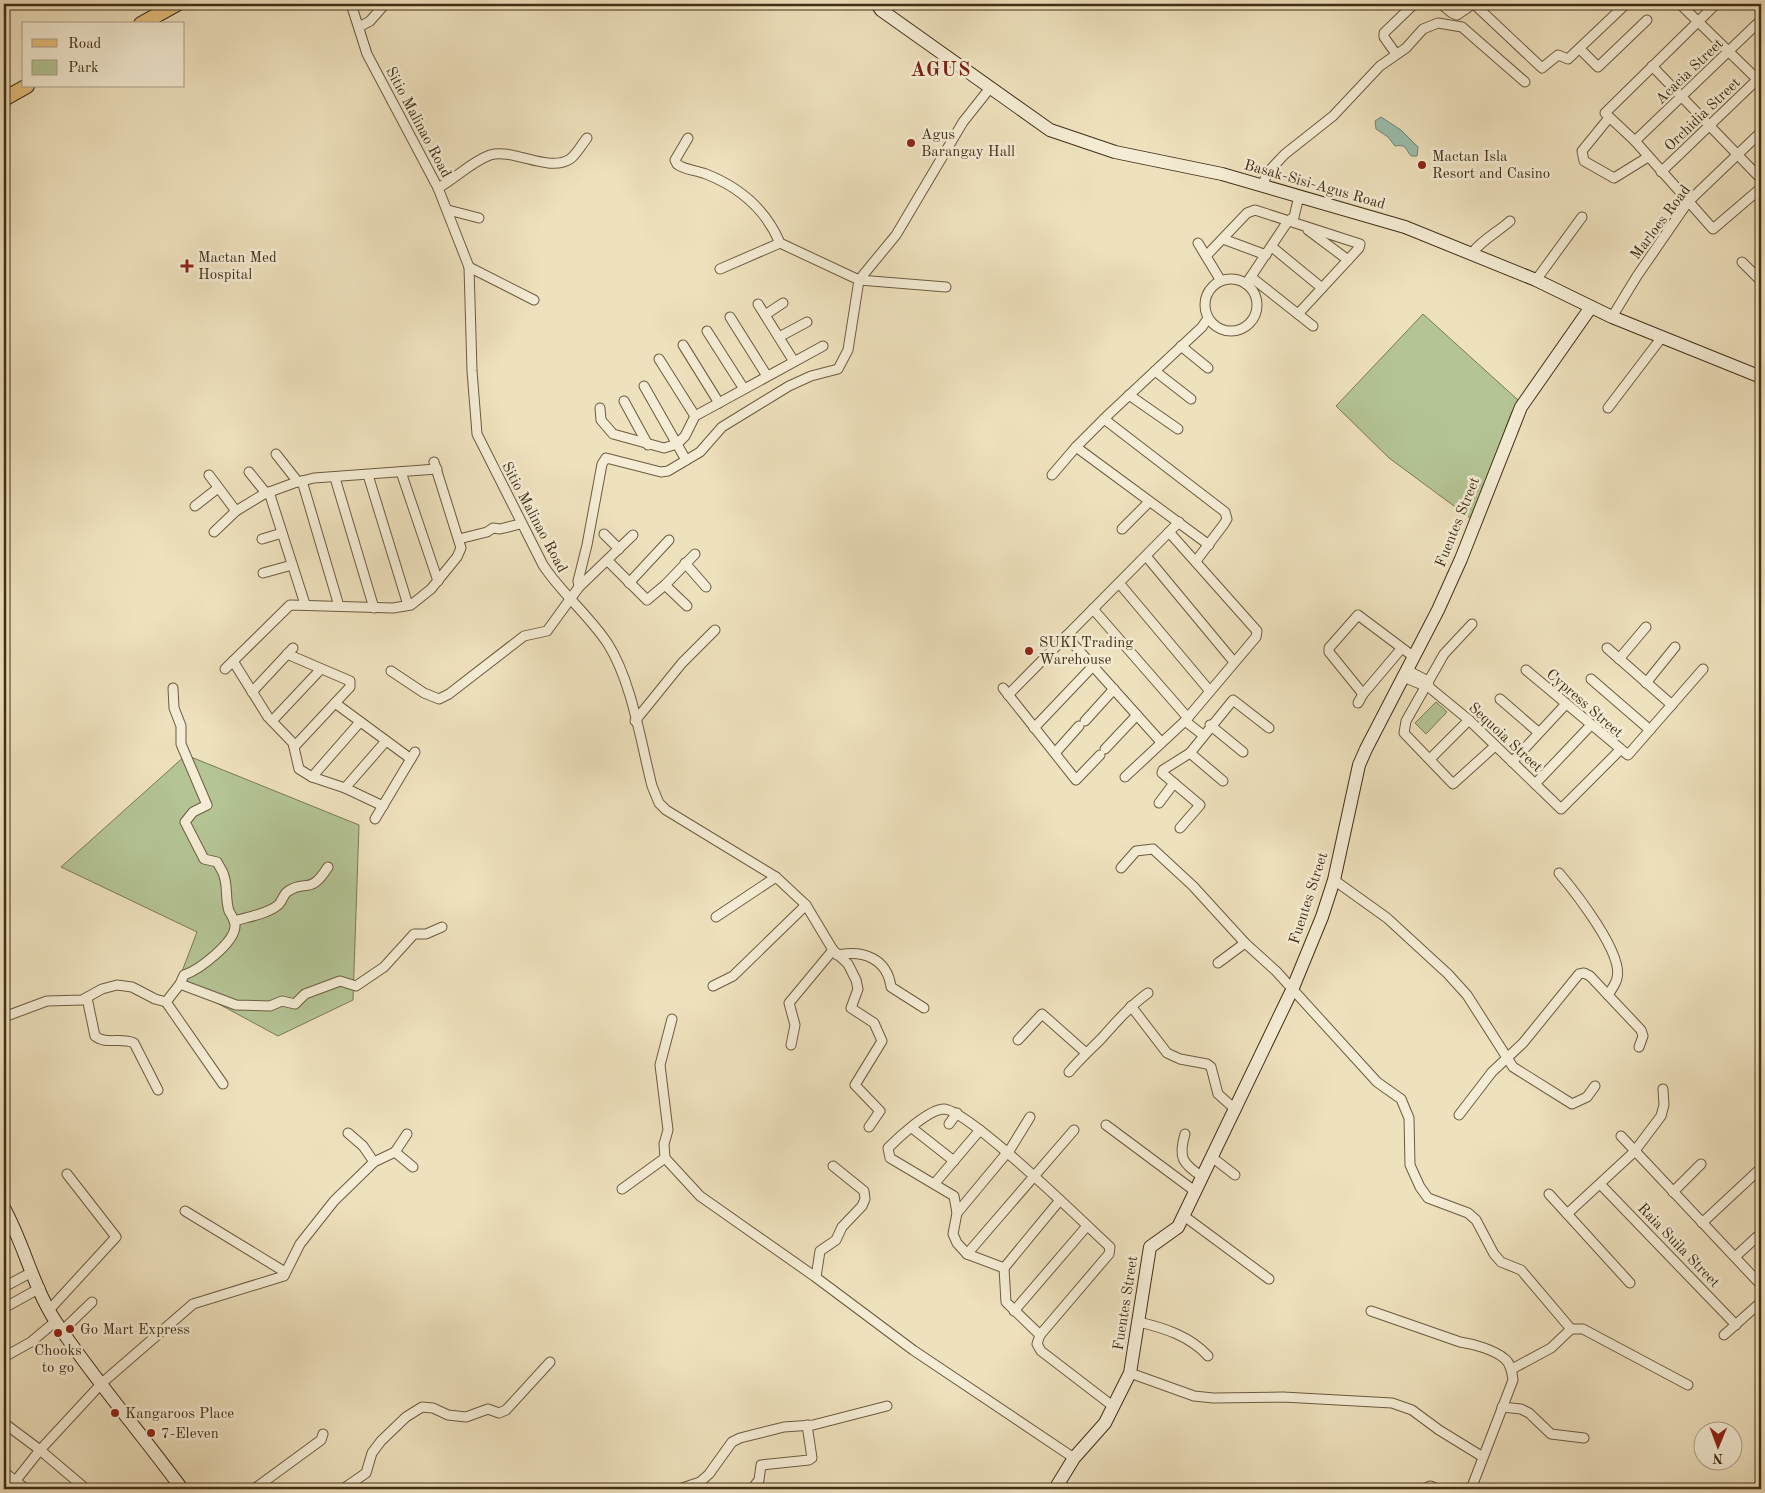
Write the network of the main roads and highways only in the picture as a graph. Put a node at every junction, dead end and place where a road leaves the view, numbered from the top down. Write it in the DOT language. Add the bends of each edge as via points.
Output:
graph roads {
  1 [pos="177,4"];
  2 [pos="145,22"];
  3 [pos="23,88"];
  4 [pos="4,99"];
  1 -- 2 [label="main road"];
  3 -- 4 [label="main road"];
}
